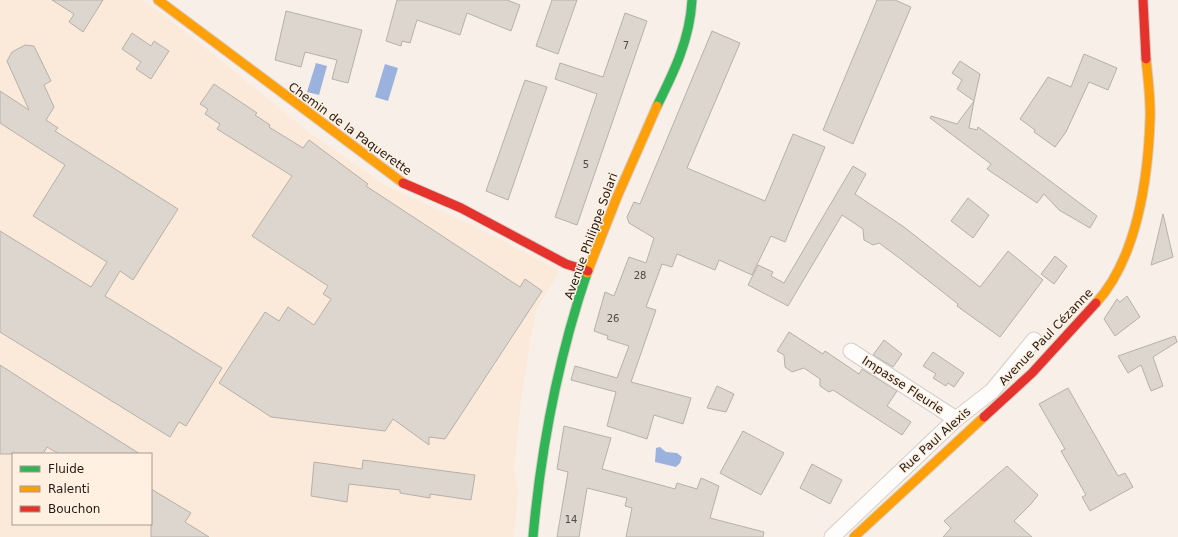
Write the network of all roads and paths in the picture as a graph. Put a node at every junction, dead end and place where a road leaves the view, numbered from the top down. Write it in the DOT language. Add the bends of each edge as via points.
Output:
graph roads {
  1 [pos="158,0"];
  2 [pos="692,0"];
  3 [pos="1143,0"];
  4 [pos="588,271"];
  5 [pos="1034,340"];
  6 [pos="850,351"];
  7 [pos="956,420"];
  8 [pos="533,537"];
  9 [pos="832,537"];
  10 [pos="854,537"];
  1 -- 4 [label="street, Chemin de la Paquerette" via="405,184 461,208 566,264"];
  2 -- 4 [label="street, Avenue Philippe Solari" via="690,27 679,58 622,183"];
  3 -- 10 [label="street, Avenue Paul Cézanne" via="1150,119 1140,208 1124,257 1104,294 1032,373"];
  4 -- 8 [label="street, Avenue Philippe Solari" via="556,388 536,491"];
  5 -- 7 [label="street, Rue Paul Alexis" via="992,391"];
  6 -- 7 [label="street, Impasse Fleurie"];
  7 -- 9 [label="street, Rue Paul Alexis"];
}
